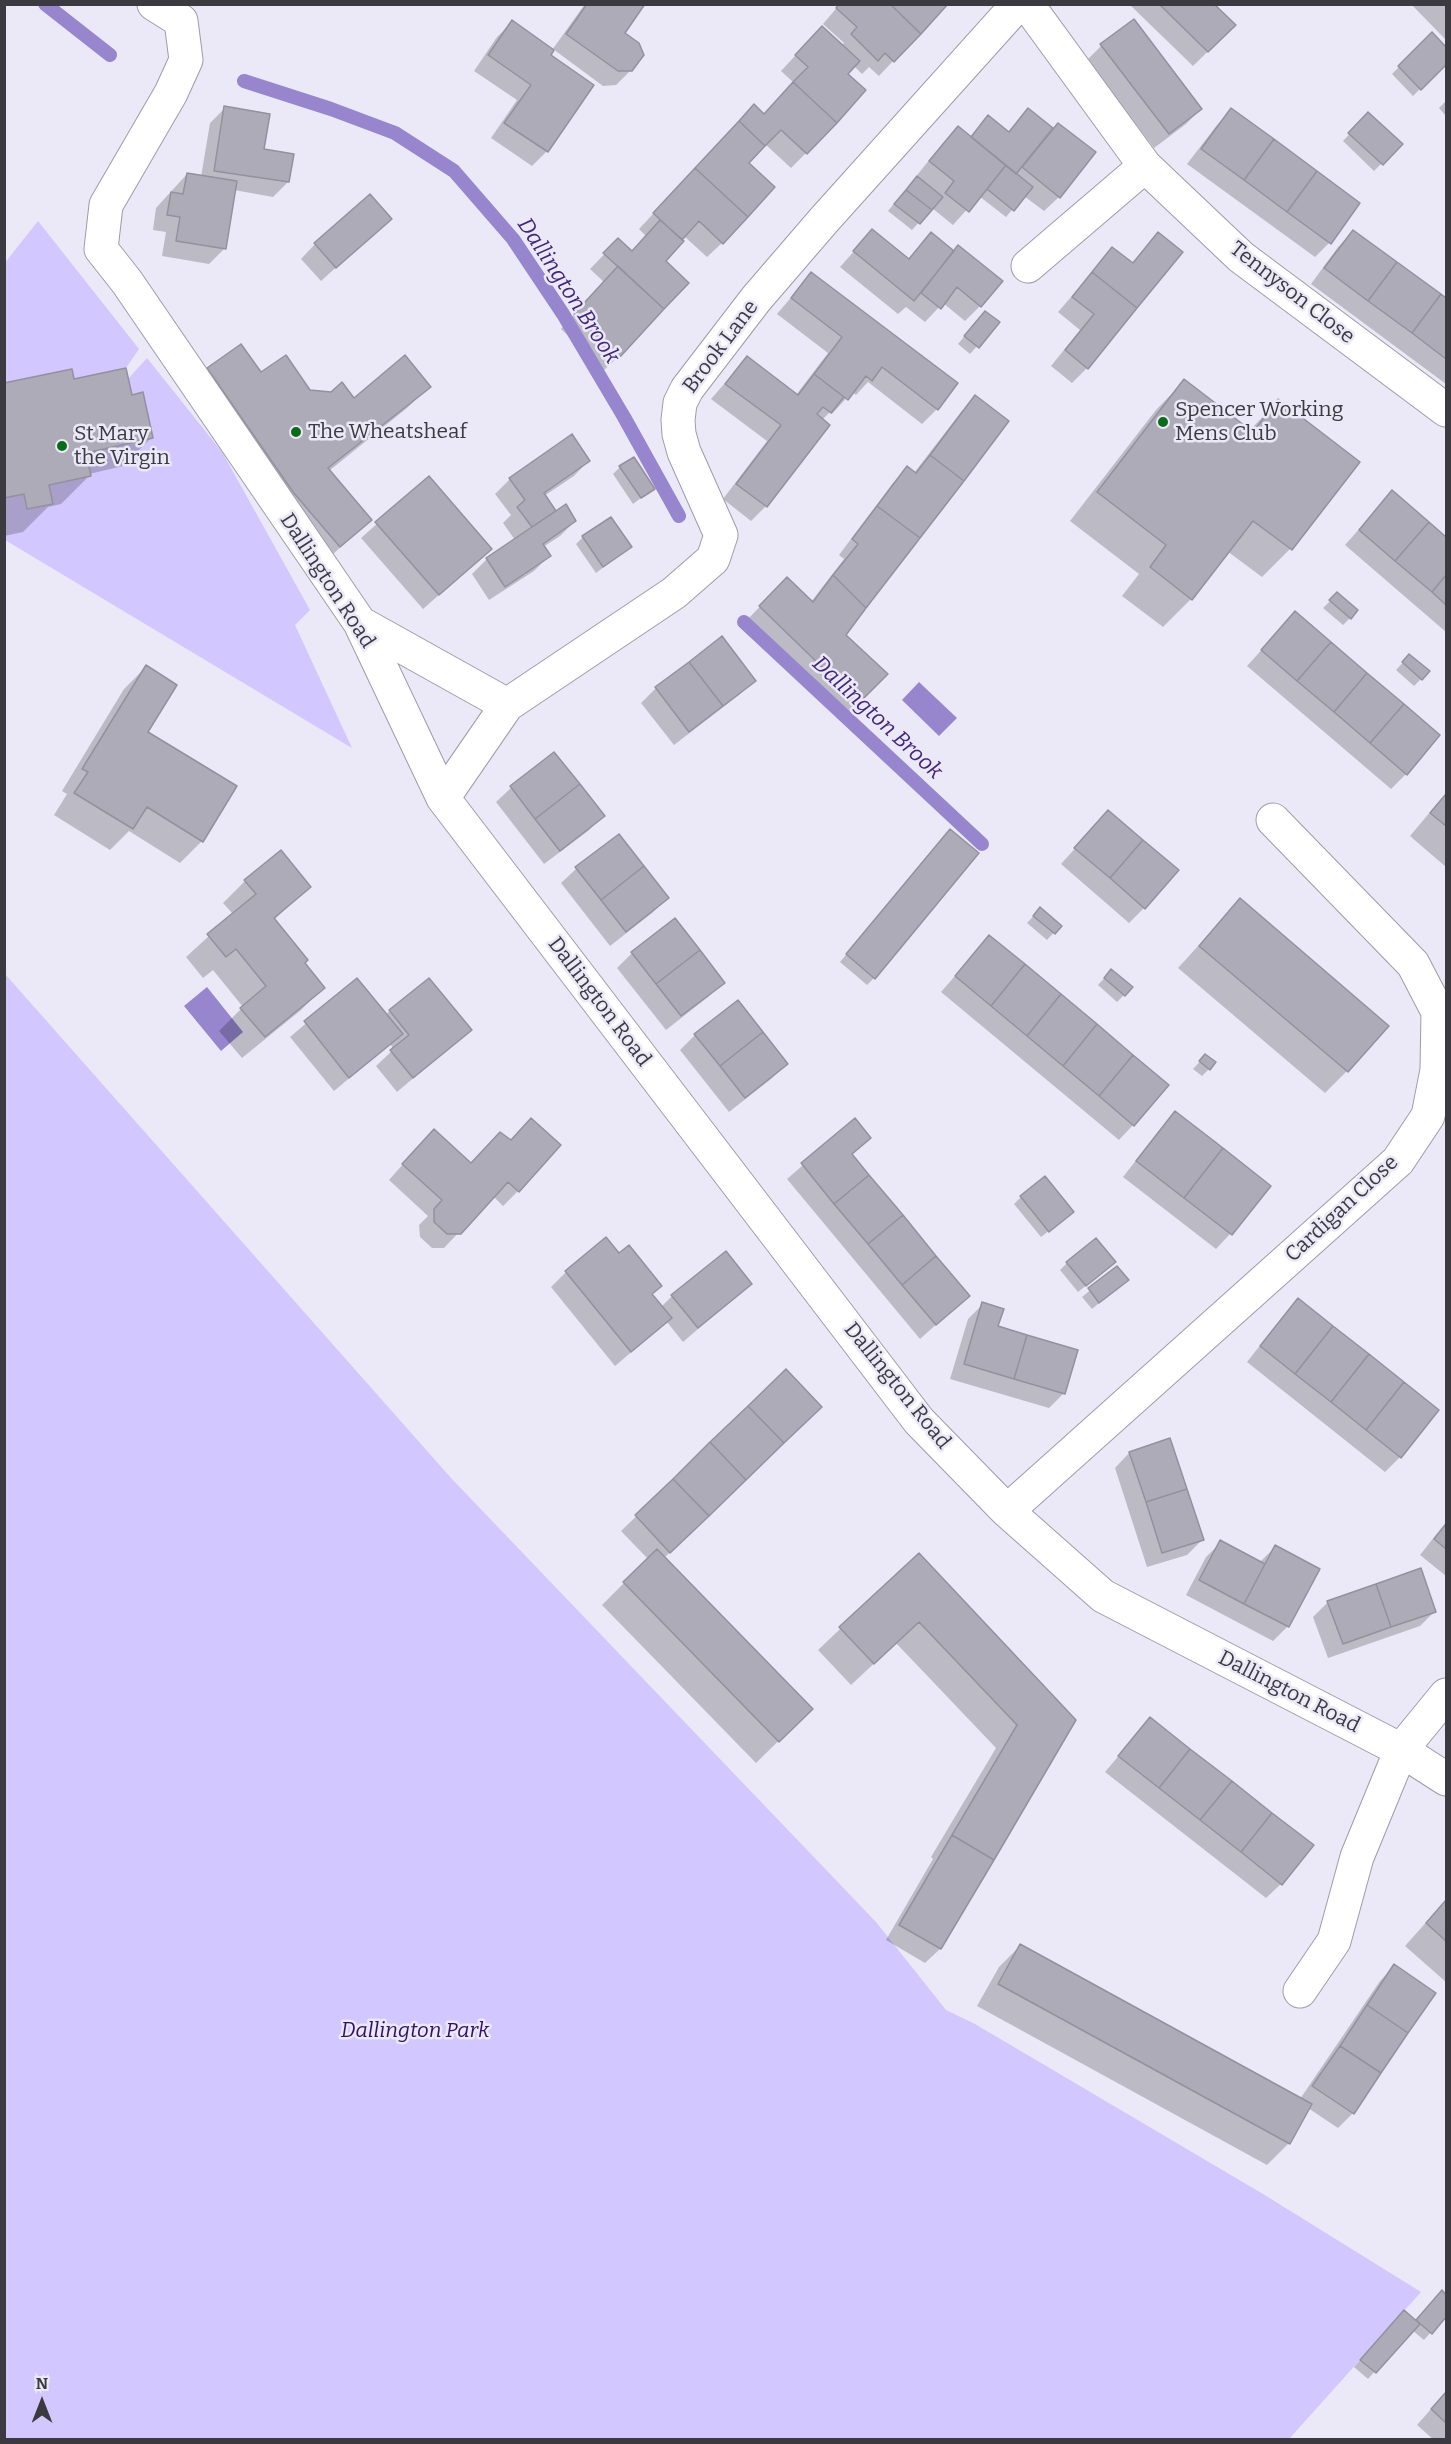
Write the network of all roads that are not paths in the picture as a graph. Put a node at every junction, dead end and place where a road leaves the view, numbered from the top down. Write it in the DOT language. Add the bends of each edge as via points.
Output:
graph roads {
  1 [pos="154,4"];
  2 [pos="1018,4"];
  3 [pos="1027,4"];
  4 [pos="1145,166"];
  5 [pos="1028,266"];
  6 [pos="1446,410"];
  7 [pos="360,623"];
  8 [pos="507,705"];
  9 [pos="443,798"];
  10 [pos="1273,820"];
  11 [pos="1007,1511"];
  12 [pos="1446,1695"];
  13 [pos="1401,1750"];
  14 [pos="1446,1779"];
  15 [pos="1300,1991"];
  1 -- 7 [label="street, Dallington Road" via="181,21 186,60 106,205 101,249"];
  2 -- 8 [label="street, Brook Lane" via="756,299 687,389 680,403 680,434 684,452 721,536 713,559 674,593"];
  3 -- 4 [label="street, Tennyson Close"];
  4 -- 5 [label="street"];
  4 -- 6 [label="street, Tennyson Close" via="1241,257"];
  7 -- 8 [label="street"];
  7 -- 9 [label="street, Dallington Road"];
  8 -- 9 [label="street, Brook Lane"];
  9 -- 11 [label="street, Dallington Road" via="920,1421"];
  10 -- 11 [label="street, Cardigan Close" via="1413,964 1438,1012 1437,1070 1428,1116 1398,1161"];
  11 -- 13 [label="street, Dallington Road" via="1103,1596"];
  12 -- 13 [label="street"];
  13 -- 14 [label="street, Dallington Road"];
  13 -- 15 [label="street" via="1358,1857 1334,1941"];
}
